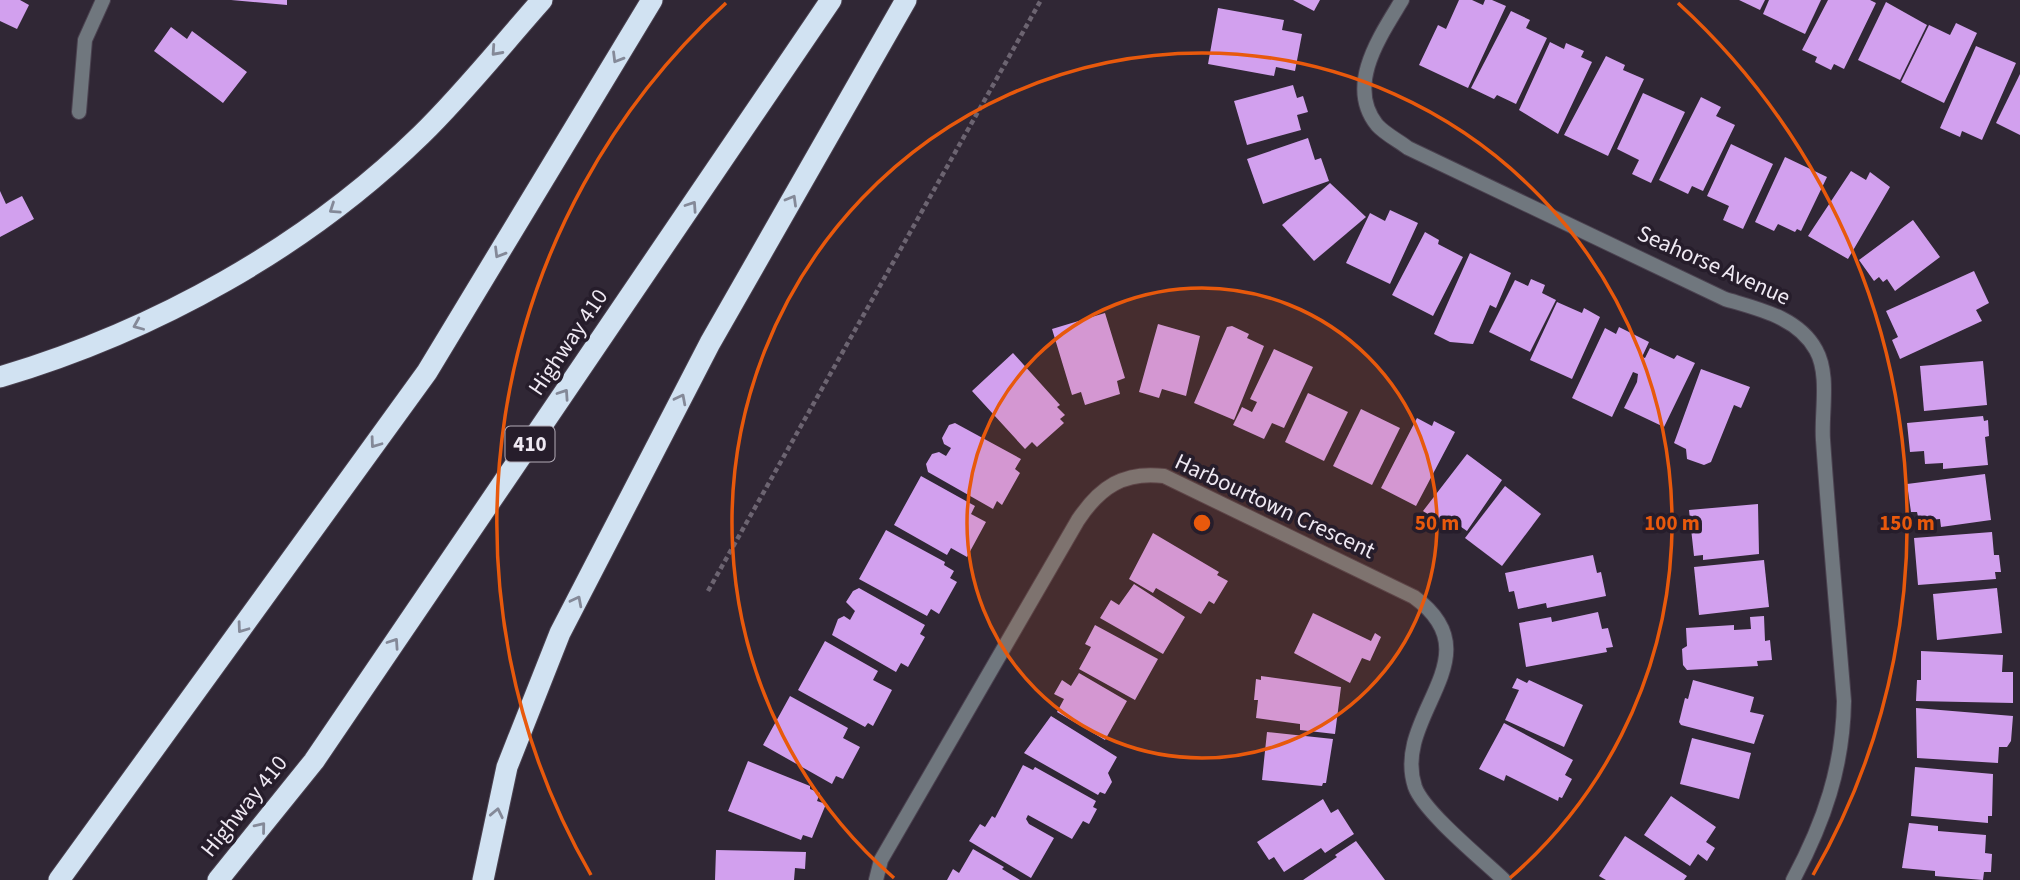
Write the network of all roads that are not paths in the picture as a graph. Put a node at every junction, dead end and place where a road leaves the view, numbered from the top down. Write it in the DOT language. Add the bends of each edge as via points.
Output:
graph roads {
  1 [pos="103,0"];
  2 [pos="541,0"];
  3 [pos="652,0"];
  4 [pos="831,0"];
  5 [pos="906,0"];
  6 [pos="1402,0"];
  7 [pos="79,112"];
  8 [pos="0,377"];
  9 [pos="59,880"];
  10 [pos="218,880"];
  11 [pos="483,880"];
  12 [pos="876,880"];
  13 [pos="1504,880"];
  14 [pos="1793,880"];
  1 -- 7 [label="street" via="85,40"];
  2 -- 8 [label="highway, one-way" via="422,134 344,202 260,260 155,318 59,359"];
  3 -- 9 [label="highway, one-way" via="427,372"];
  10 -- 4 [label="highway, Highway 410 / 410, one-way" via="314,761"];
  11 -- 5 [label="highway, one-way" via="506,767 560,634 710,343"];
  6 -- 14 [label="street, Seahorse Avenue" via="1366,70 1365,101 1378,125 1408,148 1713,293 1767,311 1795,326 1816,350 1822,370 1822,437 1844,701 1843,743 1825,814"];
  12 -- 13 [label="street, Harbourtown Crescent" via="881,860 1085,510 1107,486 1147,474 1164,476 1414,597 1438,619 1447,644 1446,670 1414,736 1411,765 1416,790 1433,813"];
}
